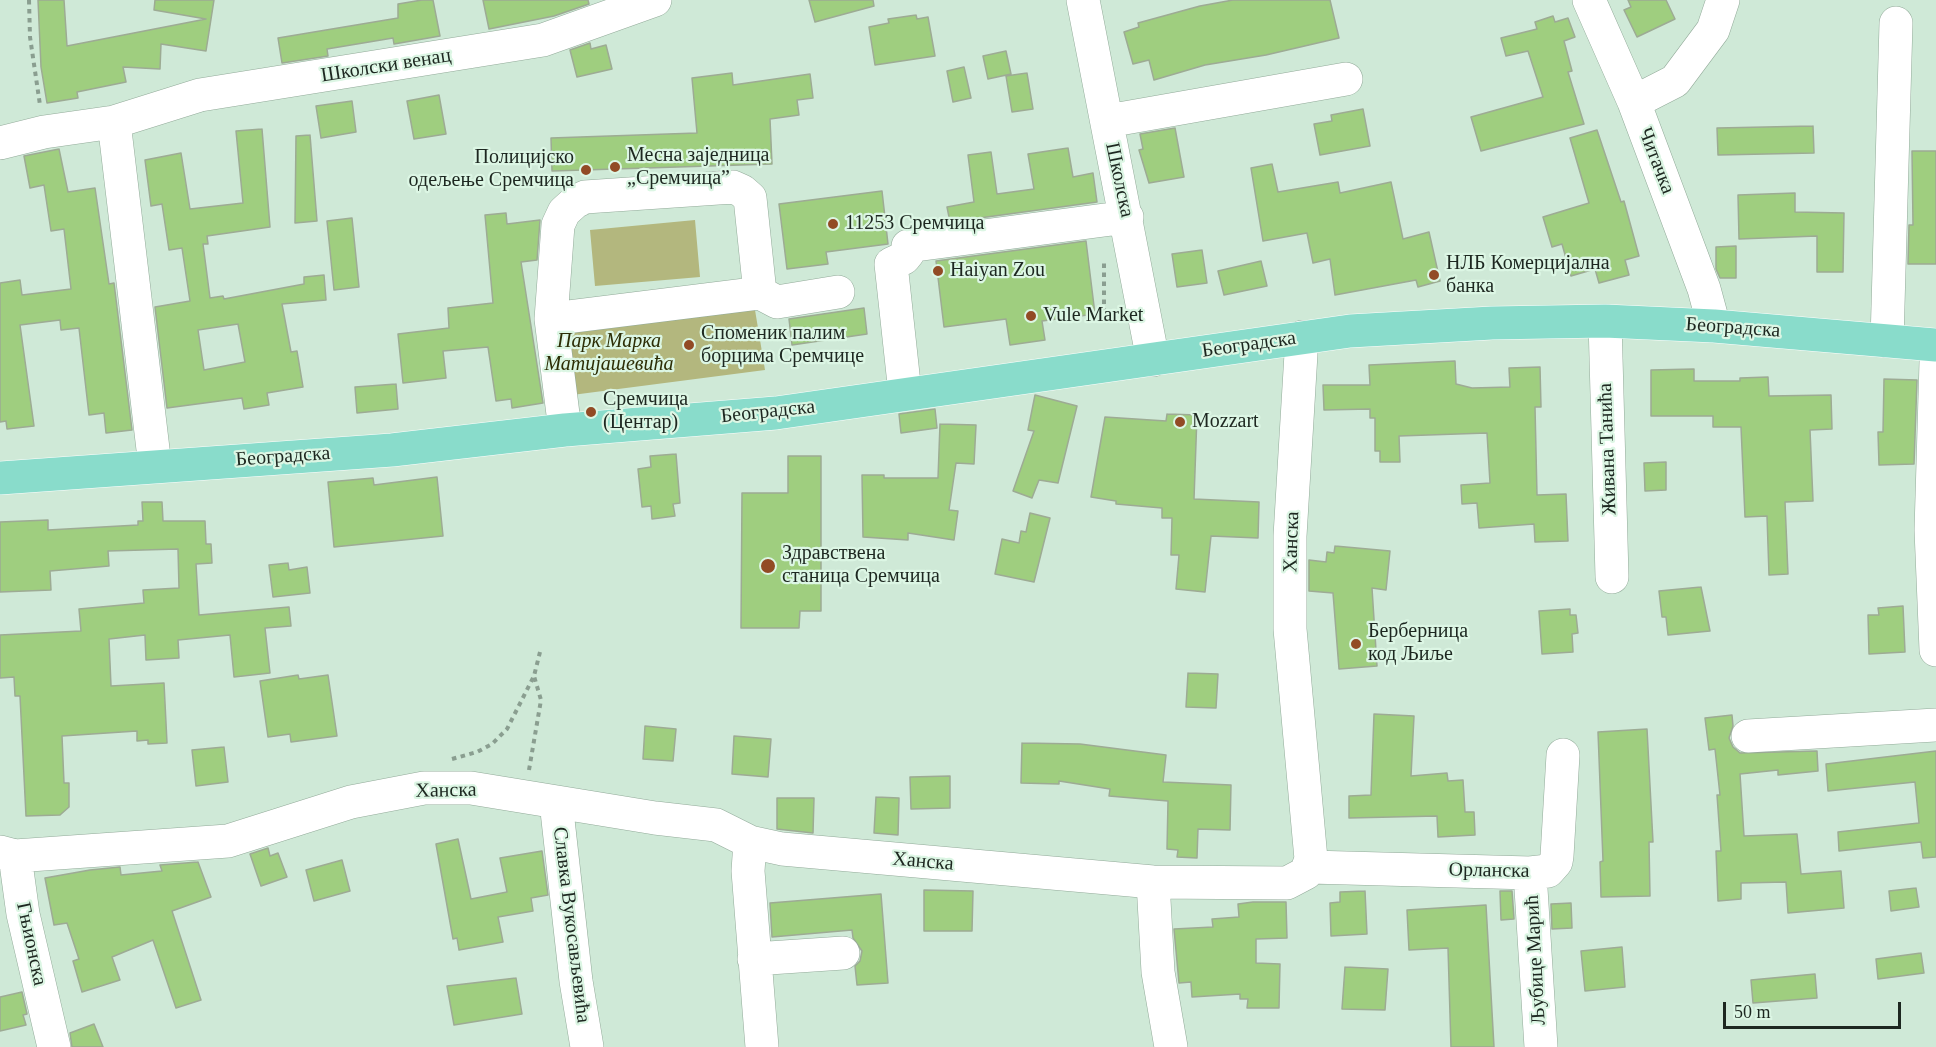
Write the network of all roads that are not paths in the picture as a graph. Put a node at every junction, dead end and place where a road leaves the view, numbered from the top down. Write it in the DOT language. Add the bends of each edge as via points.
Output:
graph roads {
  1 [pos="655,0"];
  2 [pos="1083,0"];
  3 [pos="1589,0"];
  4 [pos="1723,0"];
  5 [pos="1896,23"];
  6 [pos="1346,79"];
  7 [pos="1634,102"];
  8 [pos="1106,119"];
  9 [pos="114,122"];
  10 [pos="0,143"];
  11 [pos="1127,217"];
  12 [pos="838,292"];
  13 [pos="760,293"];
  14 [pos="551,319"];
  15 [pos="1605,321"];
  16 [pos="1714,326"];
  17 [pos="1302,337"];
  18 [pos="1887,341"];
  19 [pos="1936,345"];
  20 [pos="1153,360"];
  21 [pos="1936,362"];
  22 [pos="905,393"];
  23 [pos="565,430"];
  24 [pos="155,466"];
  25 [pos="0,478"];
  26 [pos="1612,577"];
  27 [pos="1936,650"];
  28 [pos="1936,725"];
  29 [pos="1748,736"];
  30 [pos="1563,755"];
  31 [pos="544,800"];
  32 [pos="750,842"];
  33 [pos="7,854"];
  34 [pos="1310,867"];
  35 [pos="1530,873"];
  36 [pos="1153,882"];
  37 [pos="843,953"];
  38 [pos="754,959"];
  39 [pos="54,1047"];
  40 [pos="587,1047"];
  41 [pos="762,1047"];
  42 [pos="1171,1047"];
  43 [pos="1541,1047"];
  1 -- 9 [label="street, Школски венац" via="543,40 200,95"];
  2 -- 8 [label="street, Школска"];
  3 -- 7 [label="street, Читачка"];
  4 -- 7 [label="street" via="1713,30 1675,81"];
  5 -- 18 [label="street"];
  6 -- 8 [label="street"];
  7 -- 16 [label="street, Читачка" via="1704,289"];
  8 -- 11 [label="street, Школска"];
  9 -- 10 [label="street, Школски венац"];
  9 -- 24 [label="street"];
  11 -- 20 [label="street, Школска"];
  11 -- 22 [label="street" via="908,246 904,258 891,264"];
  12 -- 13 [label="street" via="777,302"];
  13 -- 14 [label="street"];
  13 -- 14 [label="street" via="750,198 742,190 733,187 585,197 564,212 558,225"];
  14 -- 23 [label="street"];
  15 -- 16 [label="main road, Београдска"];
  15 -- 17 [label="main road, Београдска" via="1481,323"];
  15 -- 26 [label="street, Живана Танића"];
  16 -- 18 [label="main road, Београдска"];
  17 -- 20 [label="main road, Београдска"];
  17 -- 34 [label="street, Ханска" via="1290,536 1290,629"];
  18 -- 19 [label="main road, Београдска"];
  20 -- 22 [label="main road, Београдска"];
  21 -- 27 [label="street" via="1931,530"];
  22 -- 23 [label="main road, Београдска" via="776,413"];
  23 -- 24 [label="main road, Београдска" via="392,450"];
  24 -- 25 [label="main road, Београдска"];
  28 -- 29 [label="street"];
  30 -- 35 [label="street, Орланска" via="1556,862 1548,871"];
  31 -- 32 [label="street, Ханска" via="716,825"];
  31 -- 33 [label="street, Ханска" via="471,788 424,788 351,802 228,841"];
  31 -- 40 [label="street, Славка Вукосављевића"];
  32 -- 36 [label="street, Ханска" via="782,849"];
  32 -- 38 [label="street"];
  33 -- 39 [label="street, Гњионска"];
  34 -- 35 [label="street, Орланска"];
  34 -- 36 [label="street, Ханска" via="1300,878 1267,885"];
  35 -- 43 [label="street, Љубице Марић"];
  36 -- 42 [label="street" via="1158,972"];
  37 -- 38 [label="street"];
  38 -- 41 [label="street"];
}
